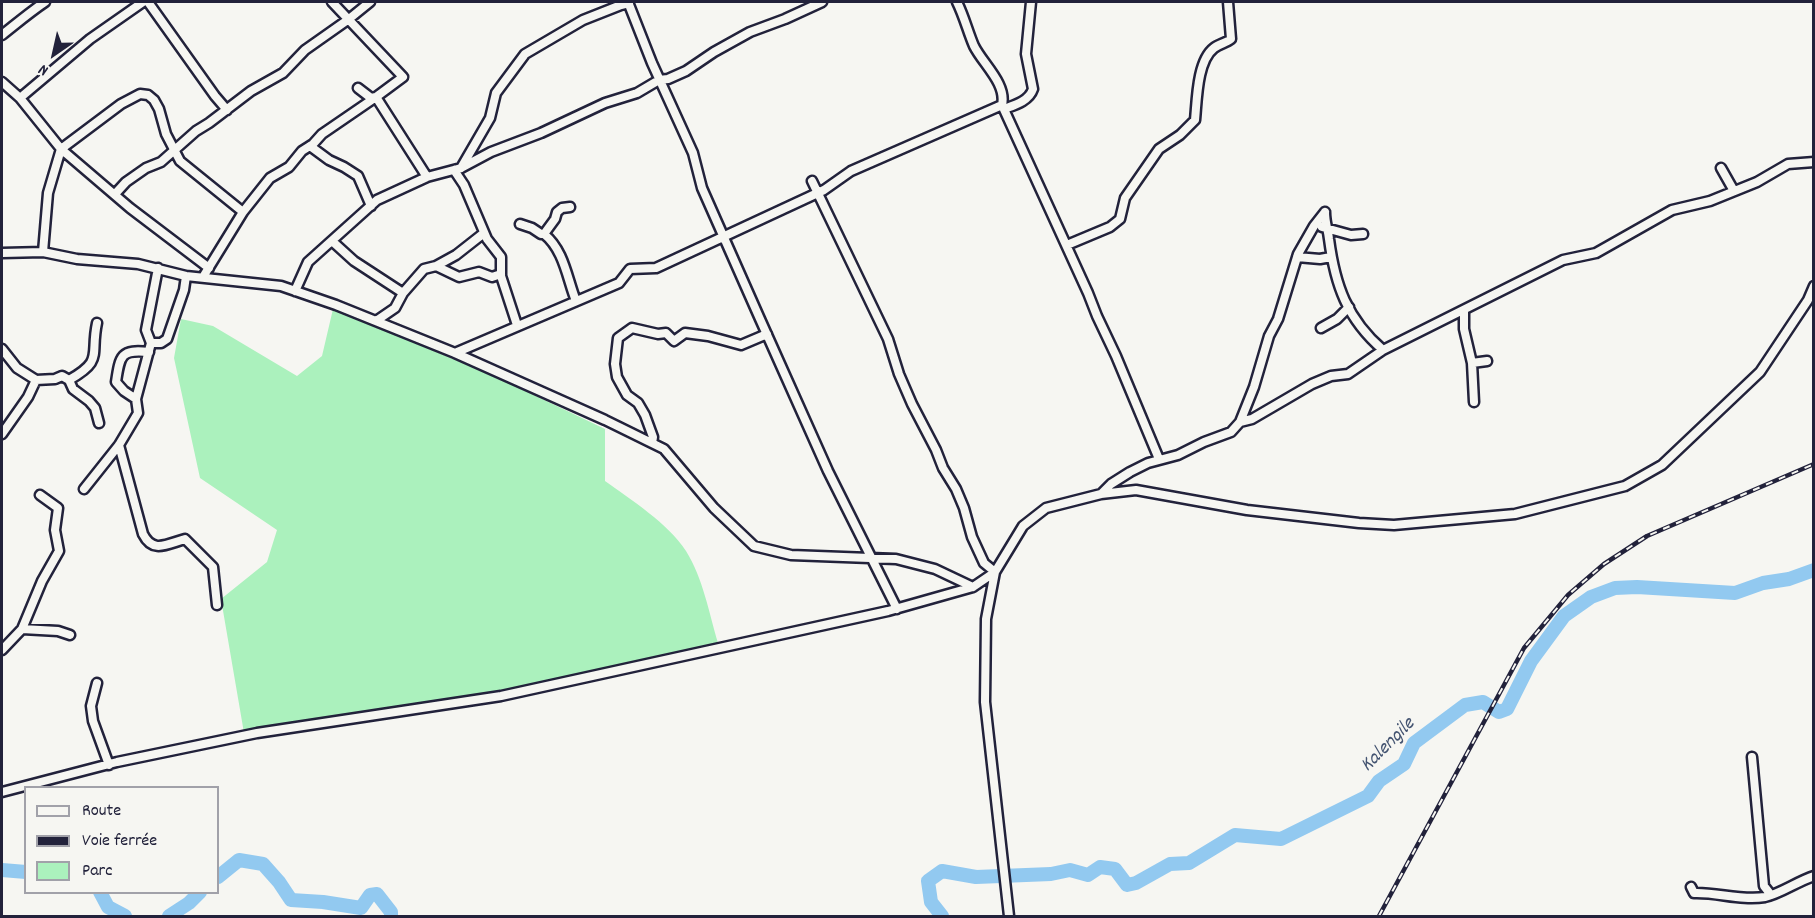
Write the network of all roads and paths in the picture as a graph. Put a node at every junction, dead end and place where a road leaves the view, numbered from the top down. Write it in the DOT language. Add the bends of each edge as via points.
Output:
graph roads {
  1 [pos="45,2"];
  2 [pos="143,2"];
  3 [pos="148,2"];
  4 [pos="332,2"];
  5 [pos="370,2"];
  6 [pos="629,2"];
  7 [pos="822,2"];
  8 [pos="957,2"];
  9 [pos="1031,2"];
  10 [pos="1228,2"];
  11 [pos="349,19"];
  12 [pos="2,35"];
  13 [pos="659,80"];
  14 [pos="2,82"];
  15 [pos="358,88"];
  16 [pos="20,98"];
  17 [pos="376,98"];
  18 [pos="1003,107"];
  19 [pos="227,110"];
  20 [pos="310,146"];
  21 [pos="61,149"];
  22 [pos="174,149"];
  23 [pos="1814,162"];
  24 [pos="1721,168"];
  25 [pos="457,169"];
  26 [pos="427,177"];
  27 [pos="812,181"];
  28 [pos="1734,191"];
  29 [pos="818,193"];
  30 [pos="115,194"];
  31 [pos="371,206"];
  32 [pos="570,207"];
  33 [pos="243,212"];
  34 [pos="520,224"];
  35 [pos="1314,226"];
  36 [pos="1325,227"];
  37 [pos="484,233"];
  38 [pos="544,234"];
  39 [pos="1363,234"];
  40 [pos="724,237"];
  41 [pos="332,241"];
  42 [pos="1066,245"];
  43 [pos="44,252"];
  44 [pos="2,253"];
  45 [pos="1298,258"];
  46 [pos="436,266"];
  47 [pos="158,268"];
  48 [pos="209,268"];
  49 [pos="1333,270"];
  50 [pos="501,274"];
  51 [pos="186,276"];
  52 [pos="203,277"];
  53 [pos="1814,286"];
  54 [pos="295,291"];
  55 [pos="403,293"];
  56 [pos="576,301"];
  57 [pos="1349,308"];
  58 [pos="1464,310"];
  59 [pos="376,321"];
  60 [pos="97,323"];
  61 [pos="517,325"];
  62 [pos="1321,328"];
  63 [pos="767,334"];
  64 [pos="150,347"];
  65 [pos="2,349"];
  66 [pos="1383,350"];
  67 [pos="455,353"];
  68 [pos="1487,361"];
  69 [pos="1472,363"];
  70 [pos="36,380"];
  71 [pos="69,380"];
  72 [pos="136,399"];
  73 [pos="1474,402"];
  74 [pos="1240,422"];
  75 [pos="99,423"];
  76 [pos="2,434"];
  77 [pos="652,443"];
  78 [pos="119,445"];
  79 [pos="1159,459"];
  80 [pos="84,489"];
  81 [pos="1101,494"];
  82 [pos="40,495"];
  83 [pos="871,557"];
  84 [pos="995,572"];
  85 [pos="972,587"];
  86 [pos="217,605"];
  87 [pos="897,609"];
  88 [pos="22,629"];
  89 [pos="70,635"];
  90 [pos="2,650"];
  91 [pos="97,683"];
  92 [pos="1752,757"];
  93 [pos="109,765"];
  94 [pos="24,786"];
  95 [pos="26,786"];
  96 [pos="2,792"];
  97 [pos="1814,876"];
  98 [pos="1691,886"];
  99 [pos="1771,895"];
  100 [pos="1009,916"];
  1 -- 12 [label="street"];
  2 -- 16 [label="street" via="90,39"];
  3 -- 19 [label="street"];
  4 -- 11 [label="street"];
  5 -- 11 [label="street"];
  6 -- 13 [label="street"];
  6 -- 25 [label="street" via="583,20 525,54 496,93 490,118"];
  7 -- 13 [label="street" via="750,32 686,70"];
  8 -- 18 [label="street" via="974,46 1001,89"];
  9 -- 18 [label="street" via="1026,54 1033,89 1025,100"];
  10 -- 42 [label="street" via="1231,39 1214,48 1206,58 1196,93 1195,120 1159,149 1125,198 1117,222"];
  11 -- 17 [label="street" via="402,78"];
  11 -- 19 [label="street" via="304,50 283,73"];
  13 -- 25 [label="street" via="637,93 605,103"];
  13 -- 40 [label="street" via="693,153 702,188"];
  14 -- 16 [label="street"];
  15 -- 17 [label="street"];
  16 -- 21 [label="street"];
  17 -- 20 [label="street"];
  17 -- 26 [label="street"];
  18 -- 29 [label="street" via="851,171"];
  18 -- 42 [label="street"];
  19 -- 22 [label="street"];
  20 -- 31 [label="street" via="358,177"];
  20 -- 33 [label="street" via="270,177"];
  21 -- 22 [label="street" via="140,94 154,100"];
  21 -- 30 [label="street"];
  21 -- 43 [label="street" via="48,193"];
  22 -- 30 [label="street"];
  22 -- 33 [label="street" via="180,161"];
  23 -- 28 [label="street" via="1788,164"];
  24 -- 28 [label="street"];
  25 -- 26 [label="street"];
  25 -- 37 [label="street"];
  26 -- 31 [label="street"];
  27 -- 29 [label="street"];
  28 -- 58 [label="street" via="1672,210 1596,253 1563,260"];
  29 -- 40 [label="street"];
  29 -- 84 [label="street" via="888,339 912,404 956,489 984,563"];
  30 -- 48 [label="street"];
  31 -- 41 [label="street"];
  32 -- 38 [label="street" via="557,212"];
  33 -- 48 [label="street"];
  34 -- 38 [label="street"];
  35 -- 36 [label="street"];
  35 -- 36 [label="street" via="1324,212"];
  35 -- 45 [label="street"];
  36 -- 39 [label="street" via="1351,235"];
  36 -- 49 [label="street"];
  37 -- 46 [label="street"];
  37 -- 50 [label="street" via="501,257"];
  38 -- 56 [label="street" via="564,261"];
  40 -- 56 [label="street" via="657,268 630,269 619,283"];
  40 -- 63 [label="street"];
  41 -- 54 [label="street" via="308,262"];
  41 -- 55 [label="street" via="354,261"];
  42 -- 79 [label="street"];
  43 -- 44 [label="street"];
  43 -- 47 [label="street"];
  45 -- 49 [label="street" via="1331,257"];
  45 -- 74 [label="street"];
  46 -- 50 [label="street" via="459,277 479,272 492,278"];
  46 -- 55 [label="street" via="424,269"];
  47 -- 51 [label="street"];
  47 -- 64 [label="street" via="146,330"];
  48 -- 52 [label="street"];
  49 -- 57 [label="street"];
  50 -- 61 [label="street"];
  51 -- 52 [label="street"];
  51 -- 64 [label="street" via="167,339"];
  52 -- 54 [label="street"];
  53 -- 81 [label="street" via="1761,372 1662,465 1625,486 1515,514 1394,525 1247,510 1136,490"];
  54 -- 59 [label="street"];
  55 -- 59 [label="street" via="395,308"];
  56 -- 61 [label="street"];
  57 -- 62 [label="street"];
  57 -- 66 [label="street" via="1365,335"];
  58 -- 66 [label="street"];
  58 -- 69 [label="street"];
  59 -- 67 [label="street"];
  60 -- 71 [label="street" via="94,361"];
  61 -- 67 [label="street"];
  63 -- 77 [label="street" via="741,345 685,333 675,341 666,333 632,328 618,338 617,377 645,415"];
  63 -- 83 [label="street"];
  64 -- 72 [label="street"];
  64 -- 72 [label="street" via="125,353 122,359 116,382"];
  65 -- 70 [label="street" via="17,368"];
  66 -- 74 [label="street" via="1348,374 1312,384"];
  67 -- 77 [label="street"];
  68 -- 69 [label="street"];
  69 -- 73 [label="street"];
  70 -- 71 [label="street" via="62,376"];
  70 -- 76 [label="street"];
  71 -- 75 [label="street" via="73,389 95,408"];
  72 -- 78 [label="street" via="138,413"];
  74 -- 79 [label="street" via="1231,432"];
  77 -- 83 [label="street" via="664,449 714,508 754,546 791,555"];
  78 -- 80 [label="street"];
  78 -- 86 [label="street" via="146,542 157,547 184,539 213,567"];
  79 -- 81 [label="street" via="1130,472"];
  81 -- 84 [label="street" via="1046,508 1023,526"];
  82 -- 88 [label="street" via="58,508 55,530 59,551"];
  83 -- 85 [label="street" via="935,569"];
  83 -- 87 [label="street"];
  84 -- 85 [label="street"];
  84 -- 100 [label="street" via="986,619 985,702"];
  85 -- 87 [label="street"];
  87 -- 93 [label="street" via="501,696 257,733"];
  88 -- 89 [label="street"];
  88 -- 90 [label="street"];
  91 -- 93 [label="street" via="92,714"];
  92 -- 99 [label="street" via="1764,886"];
  93 -- 95 [label="street"];
  94 -- 96 [label="street"];
  97 -- 99 [label="street"];
  98 -- 99 [label="street" via="1694,893 1719,896"];
}
